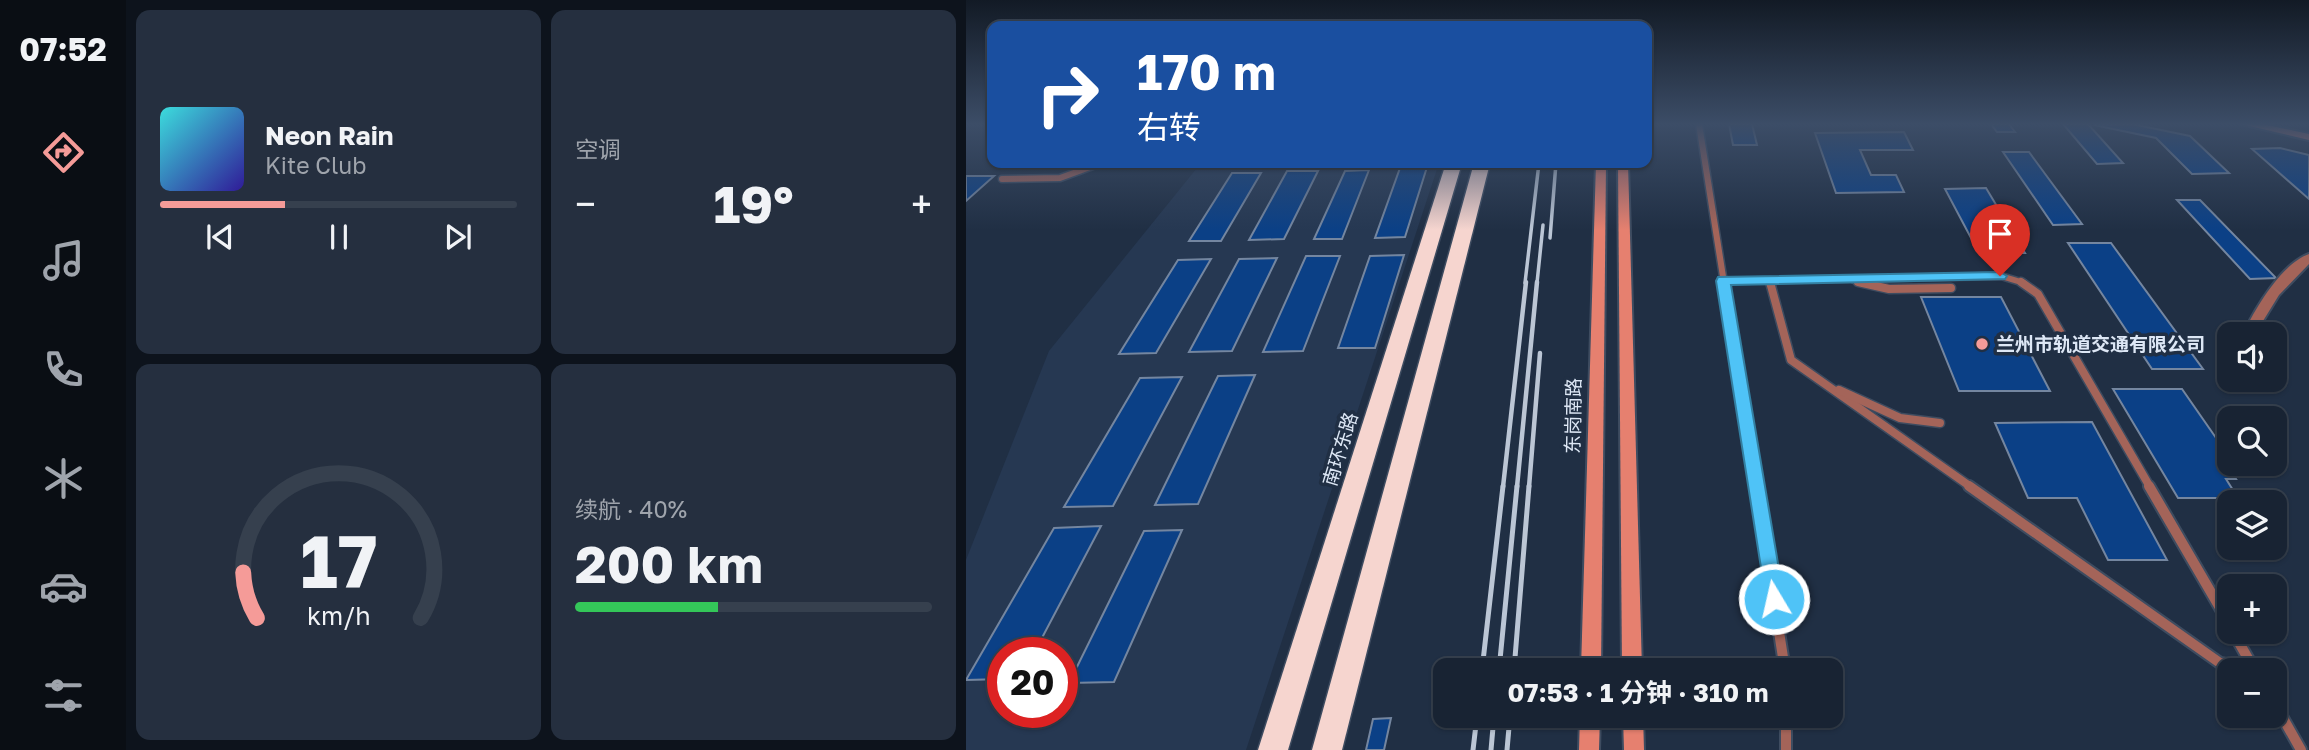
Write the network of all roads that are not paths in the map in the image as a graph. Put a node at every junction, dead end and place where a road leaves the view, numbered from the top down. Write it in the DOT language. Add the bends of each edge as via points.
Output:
graph roads {
  1 [pos="1704,159"];
  2 [pos="1087,168"];
  3 [pos="1452,168"];
  4 [pos="1481,168"];
  5 [pos="1601,168"];
  6 [pos="1623,168"];
  7 [pos="1002,179"];
  8 [pos="2309,258"];
  9 [pos="1852,279"];
  10 [pos="1770,280"];
  11 [pos="1723,281"];
  12 [pos="1951,288"];
  13 [pos="2255,322"];
  14 [pos="1430,358"];
  15 [pos="1393,359"];
  16 [pos="1829,387"];
  17 [pos="1940,423"];
  18 [pos="2217,603"];
  19 [pos="1591,658"];
  20 [pos="1632,658"];
  21 [pos="1783,658"];
  22 [pos="2217,661"];
  23 [pos="2287,725"];
  24 [pos="1590,728"];
  25 [pos="1633,728"];
  26 [pos="1786,728"];
  27 [pos="1273,750"];
  28 [pos="1327,750"];
  29 [pos="1589,750"];
  30 [pos="1634,750"];
  31 [pos="1786,750"];
  32 [pos="2301,750"];
  1 -- 11 [label="lane"];
  2 -- 7 [label="lane" via="1060,178"];
  3 -- 15 [label="highway, 南环东路"];
  4 -- 14 [label="highway"];
  5 -- 19 [label="street, 东岗南路"];
  6 -- 20 [label="street"];
  8 -- 13 [label="street" via="2264,304"];
  9 -- 10 [label="lane"];
  9 -- 12 [label="lane" via="1889,289"];
  9 -- 18 [label="lane" via="2000,276 2018,279 2034,289"];
  10 -- 11 [label="lane"];
  10 -- 16 [label="lane" via="1791,359"];
  11 -- 21 [label="lane"];
  14 -- 15 [label="highway"];
  14 -- 28 [label="highway"];
  15 -- 27 [label="highway, 南环东路"];
  16 -- 17 [label="lane" via="1866,400 1895,418 1925,425"];
  16 -- 22 [label="lane"];
  23 -- 32 [label="lane"];
  24 -- 29 [label="street"];
  25 -- 30 [label="street"];
  26 -- 31 [label="lane"];
}
